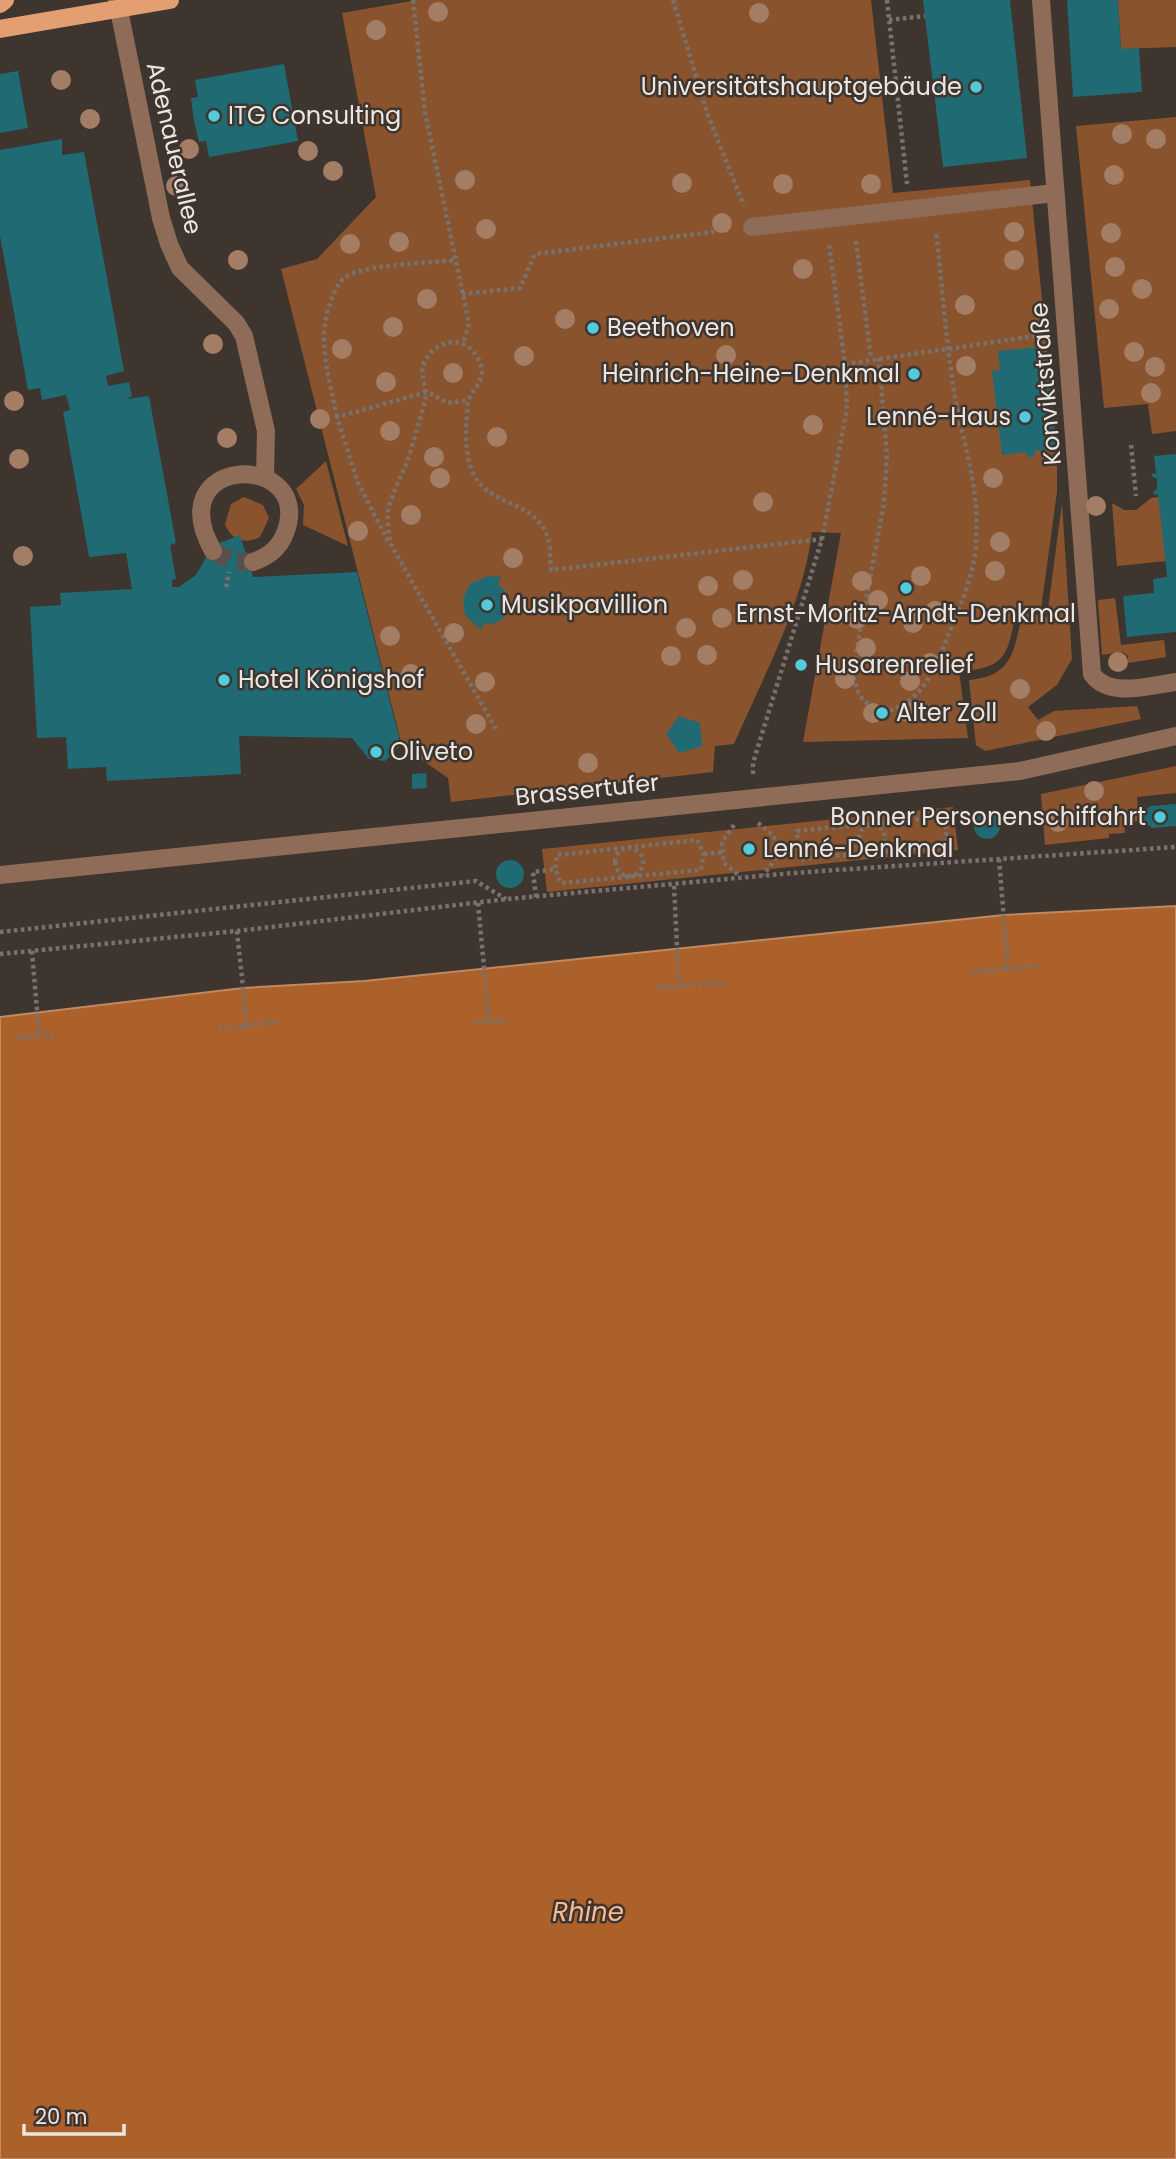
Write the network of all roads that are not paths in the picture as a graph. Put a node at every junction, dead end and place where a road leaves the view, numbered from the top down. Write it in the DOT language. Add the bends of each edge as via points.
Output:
graph roads {
  1 [pos="5,0"];
  2 [pos="170,0"];
  3 [pos="1041,0"];
  4 [pos="0,4"];
  5 [pos="118,5"];
  6 [pos="0,29"];
  7 [pos="1055,193"];
  8 [pos="752,227"];
  9 [pos="265,478"];
  10 [pos="213,551"];
  11 [pos="253,562"];
  12 [pos="1176,682"];
  13 [pos="1176,736"];
  14 [pos="0,875"];
  1 -- 4 [label="main road"];
  2 -- 5 [label="main road"];
  3 -- 7 [label="street, Konviktstraße"];
  5 -- 6 [label="main road"];
  5 -- 9 [label="street, Adenauerallee" via="160,218 180,268 244,336 266,431"];
  7 -- 8 [label="street"];
  7 -- 12 [label="street, Konviktstraße" via="1093,674 1097,681 1115,689"];
  9 -- 10 [label="street" via="239,473 211,487 200,517"];
  9 -- 11 [label="street" via="278,487 290,516 285,538"];
  13 -- 14 [label="street, Brassertufer" via="1020,771"];
}
